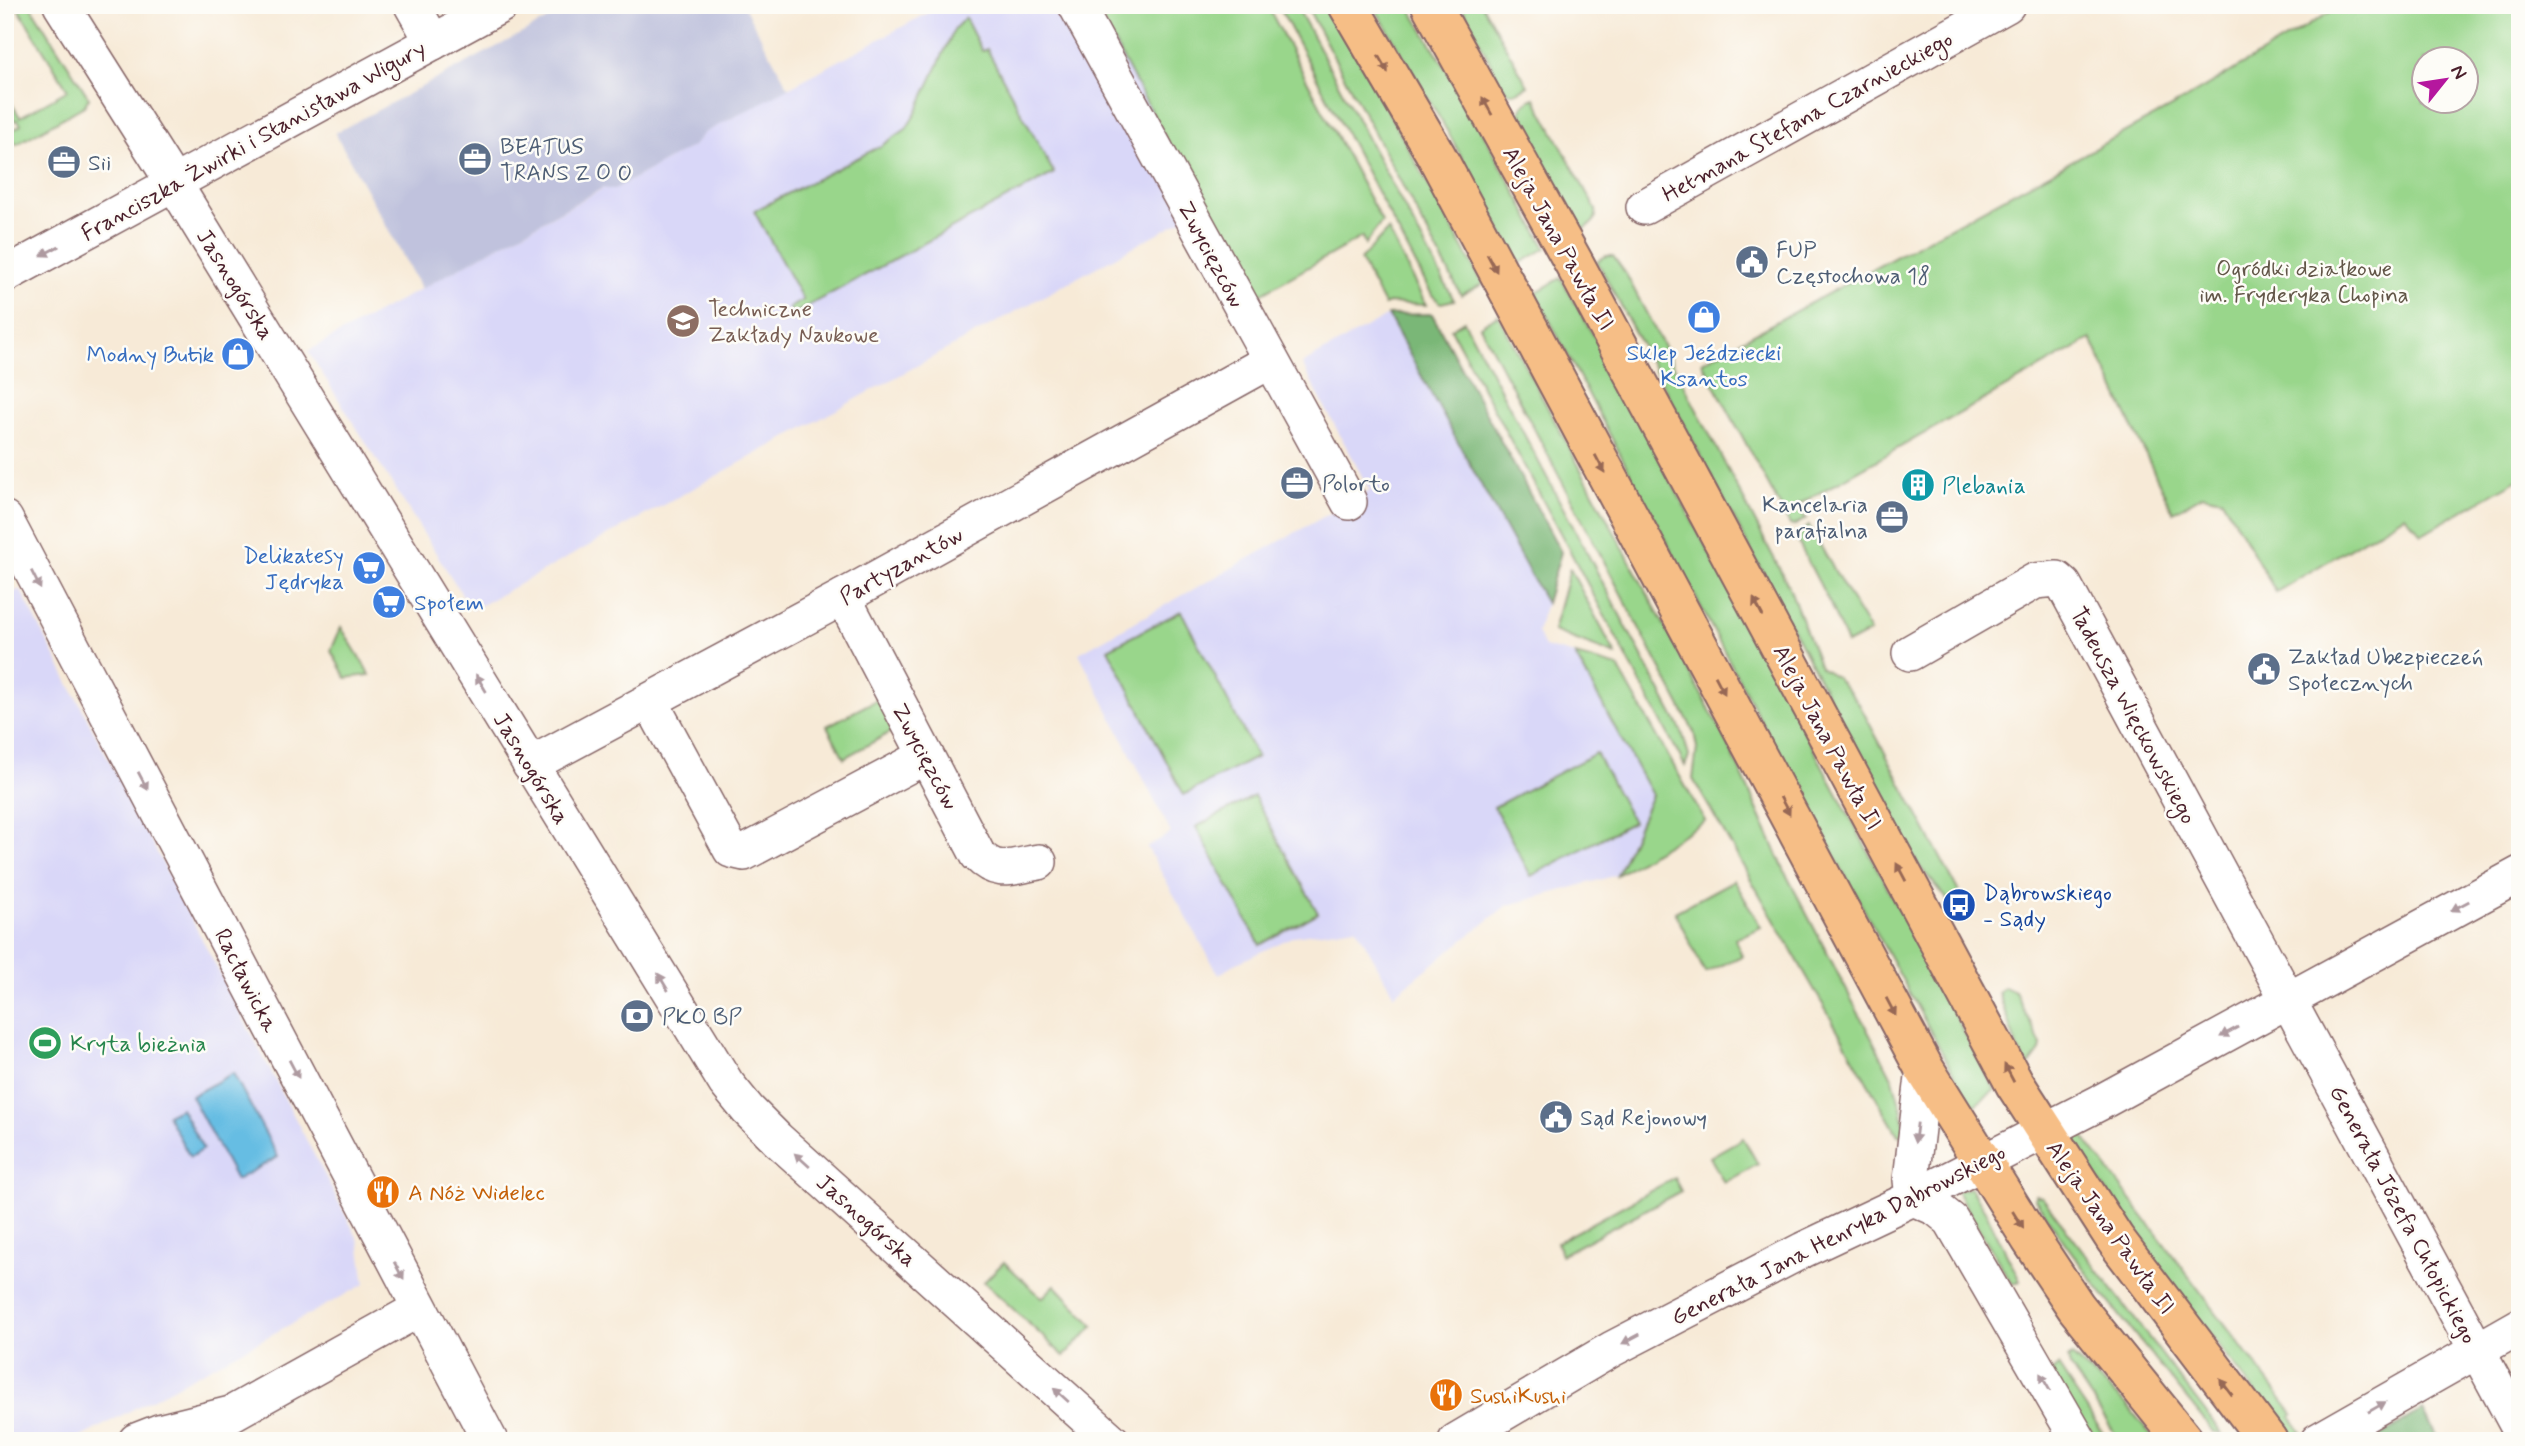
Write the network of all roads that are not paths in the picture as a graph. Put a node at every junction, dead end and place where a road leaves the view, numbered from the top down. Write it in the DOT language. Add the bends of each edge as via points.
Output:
graph roads {
  1 [pos="61,5"];
  2 [pos="412,5"];
  3 [pos="501,5"];
  4 [pos="1076,5"];
  5 [pos="1348,5"];
  6 [pos="1432,5"];
  7 [pos="2007,5"];
  8 [pos="433,42"];
  9 [pos="175,185"];
  10 [pos="1644,207"];
  11 [pos="5,275"];
  12 [pos="1270,361"];
  13 [pos="1349,502"];
  14 [pos="5,519"];
  15 [pos="843,597"];
  16 [pos="1910,653"];
  17 [pos="650,701"];
  18 [pos="926,757"];
  19 [pos="530,765"];
  20 [pos="1039,862"];
  21 [pos="2520,874"];
  22 [pos="2288,999"];
  23 [pos="1924,1069"];
  24 [pos="2044,1131"];
  25 [pos="1982,1163"];
  26 [pos="1913,1198"];
  27 [pos="419,1309"];
  28 [pos="2520,1326"];
  29 [pos="2477,1349"];
  30 [pos="2520,1430"];
  31 [pos="136,1441"];
  32 [pos="490,1441"];
  33 [pos="1112,1441"];
  34 [pos="1456,1441"];
  35 [pos="2079,1441"];
  36 [pos="2184,1441"];
  37 [pos="2268,1441"];
  38 [pos="2318,1441"];
  1 -- 9 [label="street, Jasnogórska"];
  2 -- 8 [label="street"];
  3 -- 8 [label="street, Franciszka Żwirki i Stanisława Wigury"];
  4 -- 12 [label="street, Zwycięzców"];
  5 -- 23 [label="main road, one-way" via="1436,155"];
  24 -- 6 [label="main road, Aleja Jana Pawła II, one-way"];
  7 -- 10 [label="street, Hetmana Stefana Czarnieckiego"];
  8 -- 9 [label="street, Franciszka Żwirki i Stanisława Wigury"];
  9 -- 11 [label="street, Franciszka Żwirki i Stanisława Wigury, one-way"];
  19 -- 9 [label="street, Jasnogórska, one-way"];
  12 -- 13 [label="street, Zwycięzców"];
  12 -- 15 [label="street, Partyzantów"];
  14 -- 27 [label="street, Racławicka, one-way"];
  15 -- 17 [label="street, Partyzantów"];
  15 -- 18 [label="street, Zwycięzców"];
  16 -- 22 [label="street, Tadeusza Więckowskiego" via="2035,581 2057,579 2064,584"];
  17 -- 18 [label="street" via="736,853 754,848"];
  17 -- 19 [label="street, Partyzantów"];
  18 -- 20 [label="street, Zwycięzców" via="988,866 996,869"];
  33 -- 19 [label="street, Jasnogórska, one-way" via="748,1110 706,1052"];
  21 -- 22 [label="street, Generała Jana Henryka Dąbrowskiego, one-way"];
  22 -- 24 [label="street, Generała Jana Henryka Dąbrowskiego, one-way"];
  22 -- 29 [label="street, Generała Józefa Chłopickiego"];
  23 -- 25 [label="main road"];
  23 -- 26 [label="street, one-way" via="1911,1180"];
  24 -- 25 [label="street, Generała Jana Henryka Dąbrowskiego"];
  37 -- 24 [label="main road, Aleja Jana Pawła II, one-way" via="2115,1239"];
  25 -- 26 [label="street, Generała Jana Henryka Dąbrowskiego"];
  25 -- 36 [label="main road, one-way" via="2076,1307"];
  26 -- 34 [label="street, Generała Jana Henryka Dąbrowskiego, one-way" via="1612,1349"];
  35 -- 26 [label="street, one-way" via="1951,1220"];
  27 -- 31 [label="street" via="231,1414"];
  27 -- 32 [label="street, Racławicka"];
  28 -- 29 [label="street"];
  29 -- 30 [label="street, Generała Józefa Chłopickiego"];
  38 -- 29 [label="street, one-way"];
}
